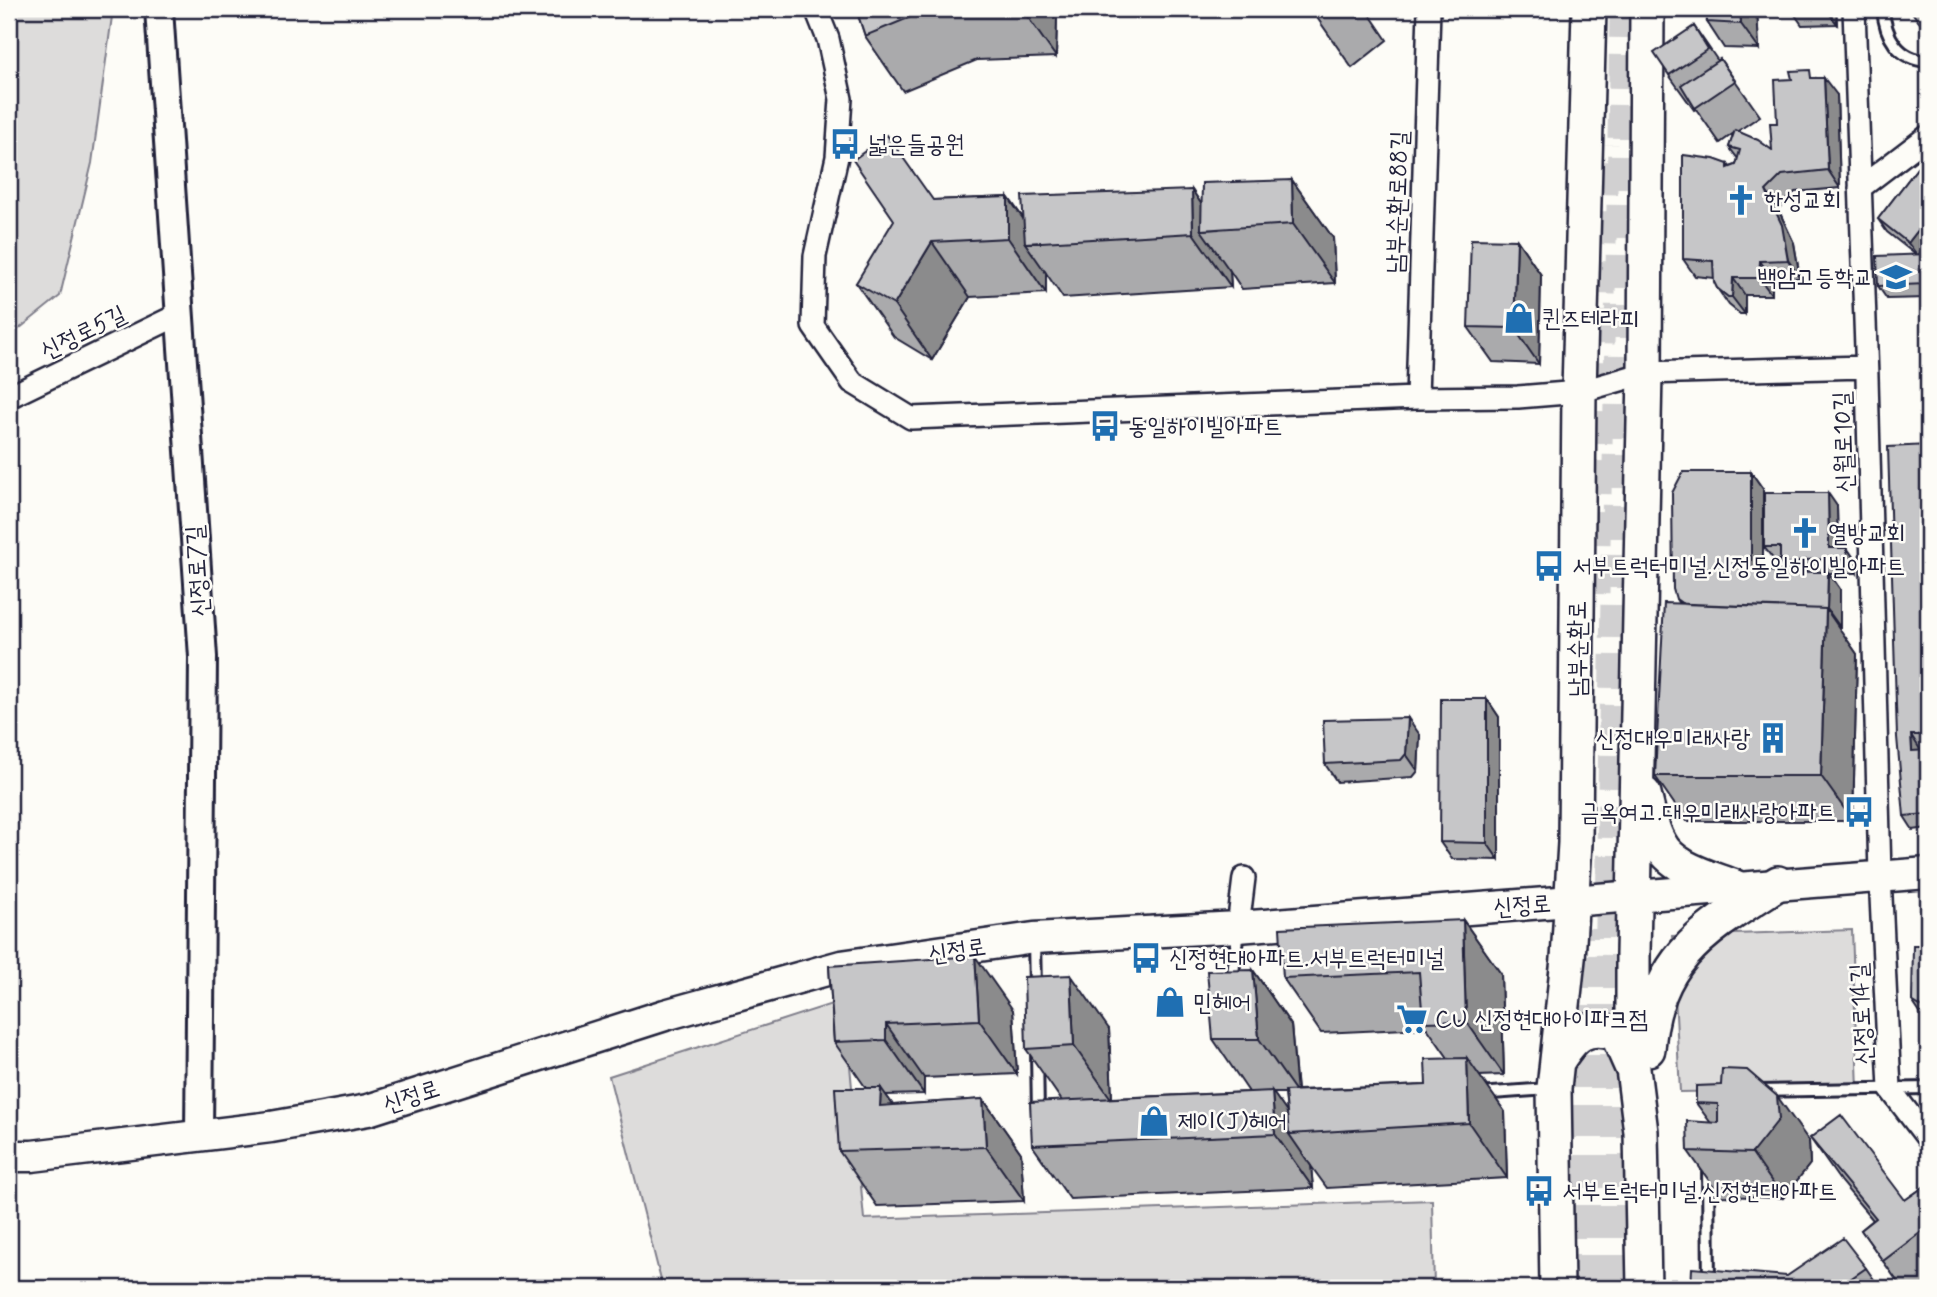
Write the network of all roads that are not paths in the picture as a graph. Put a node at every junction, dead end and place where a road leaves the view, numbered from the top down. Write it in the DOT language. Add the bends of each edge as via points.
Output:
graph roads {
  1 [pos="159,9"];
  2 [pos="816,9"];
  3 [pos="1430,9"];
  4 [pos="1589,9"];
  5 [pos="1647,9"];
  6 [pos="1854,9"];
  7 [pos="1883,9"];
  8 [pos="1928,61"];
  9 [pos="1928,136"];
  10 [pos="1860,188"];
  11 [pos="180,314"];
  12 [pos="1867,367"];
  13 [pos="1645,373"];
  14 [pos="1579,392"];
  15 [pos="9,397"];
  16 [pos="1418,398"];
  17 [pos="1635,763"];
  18 [pos="1928,873"];
  19 [pos="1880,875"];
  20 [pos="1244,877"];
  21 [pos="1778,883"];
  22 [pos="1735,887"];
  23 [pos="1635,897"];
  24 [pos="1571,901"];
  25 [pos="1238,926"];
  26 [pos="1034,938"];
  27 [pos="1231,992"];
  28 [pos="1035,1004"];
  29 [pos="1036,1044"];
  30 [pos="1633,1069"];
  31 [pos="1556,1075"];
  32 [pos="1928,1088"];
  33 [pos="1890,1089"];
  34 [pos="1742,1092"];
  35 [pos="1473,1094"];
  36 [pos="1052,1123"];
  37 [pos="1641,1132"];
  38 [pos="199,1135"];
  39 [pos="1928,1139"];
  40 [pos="9,1156"];
  41 [pos="1708,1159"];
  42 [pos="1557,1288"];
  43 [pos="1644,1288"];
  44 [pos="1709,1288"];
  1 -- 11 [label="street, 신정로7길"];
  2 -- 16 [label="street" via="828,39 841,99 838,157 815,256 813,326 852,383 911,418"];
  3 -- 16 [label="street, 남부순환로88길"];
  4 -- 14 [label="main road, 남부순환로"];
  5 -- 13 [label="main road"];
  6 -- 10 [label="street, 신월로10길"];
  7 -- 8 [label="lane" via="1893,45 1915,61"];
  9 -- 10 [label="street"];
  10 -- 12 [label="street, 신월로10길"];
  11 -- 15 [label="street, 신정로5길"];
  11 -- 38 [label="street, 신정로7길" via="203,657"];
  12 -- 13 [label="street"];
  12 -- 19 [label="street, 신월로10길"];
  13 -- 14 [label="street"];
  13 -- 17 [label="main road"];
  14 -- 16 [label="street"];
  14 -- 24 [label="main road, 남부순환로"];
  17 -- 22 [label="main road" via="1659,843 1669,856"];
  17 -- 23 [label="main road"];
  18 -- 19 [label="main road, 신정로"];
  19 -- 21 [label="main road, 신정로"];
  19 -- 33 [label="street, 신정로14길"];
  20 -- 25 [label="street"];
  21 -- 22 [label="main road, 신정로"];
  21 -- 37 [label="main road" via="1698,939 1662,986 1650,1026"];
  22 -- 23 [label="main road, 신정로"];
  23 -- 24 [label="main road, 신정로"];
  23 -- 30 [label="main road"];
  24 -- 25 [label="main road, 신정로"];
  24 -- 31 [label="main road, 남부순환로"];
  25 -- 26 [label="main road, 신정로"];
  25 -- 27 [label="lane"];
  26 -- 28 [label="lane"];
  26 -- 38 [label="main road, 신정로" via="841,967 665,1015 368,1110"];
  29 -- 36 [label="lane" via="1038,1124"];
  30 -- 31 [label="main road" via="1617,1034 1603,1029 1578,1034"];
  30 -- 37 [label="main road"];
  31 -- 35 [label="lane"];
  31 -- 42 [label="main road, 남부순환로"];
  32 -- 33 [label="lane"];
  33 -- 34 [label="lane"];
  33 -- 39 [label="street, 신정로14길"];
  37 -- 43 [label="main road"];
  38 -- 40 [label="main road, 신정로"];
  41 -- 44 [label="lane"];
}
